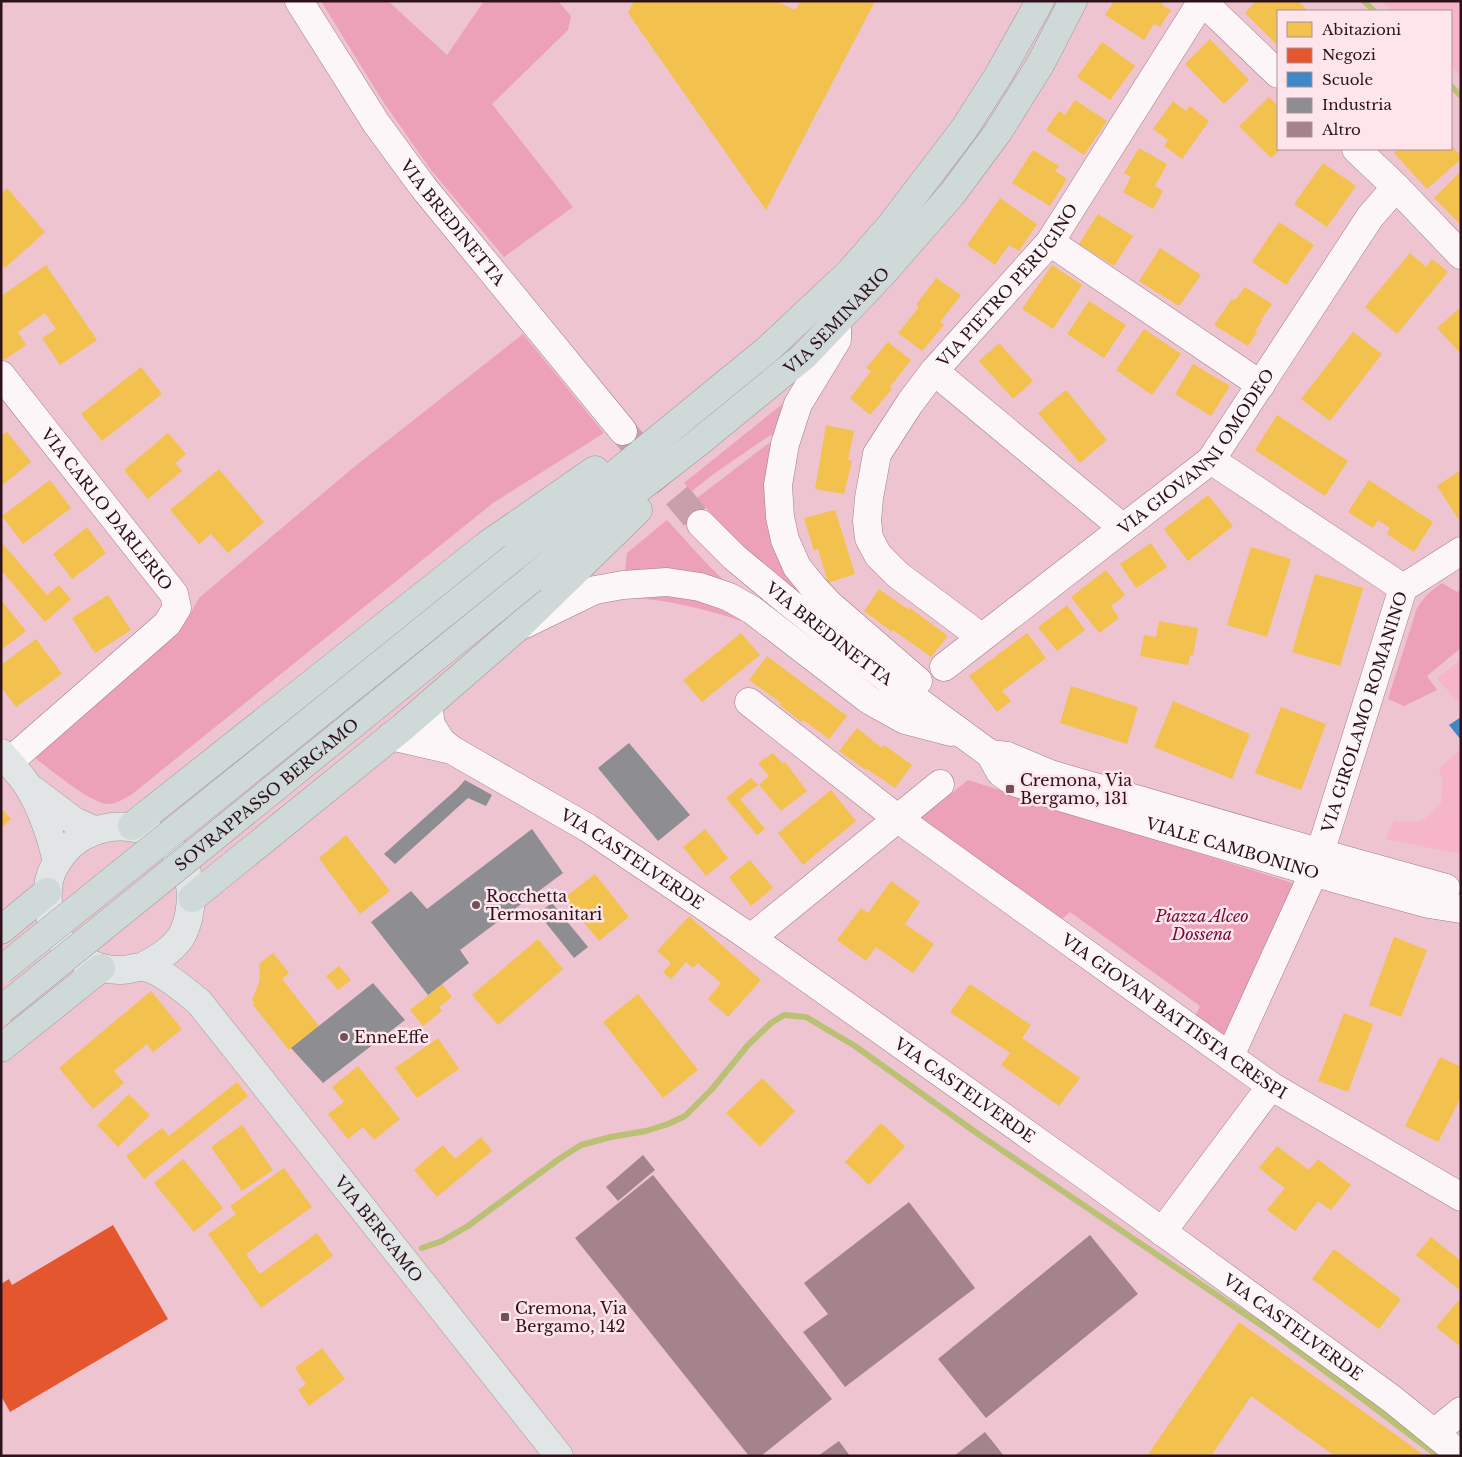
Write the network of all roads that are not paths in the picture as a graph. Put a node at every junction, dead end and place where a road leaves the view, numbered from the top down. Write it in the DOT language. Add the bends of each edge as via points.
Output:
graph roads {
  1 [pos="299,1"];
  2 [pos="1040,1"];
  3 [pos="1073,1"];
  4 [pos="1277,73"];
  5 [pos="1357,150"];
  6 [pos="1396,186"];
  7 [pos="1050,242"];
  8 [pos="1461,255"];
  9 [pos="837,321"];
  10 [pos="934,371"];
  11 [pos="1,375"];
  12 [pos="1261,385"];
  13 [pos="684,417"];
  14 [pos="623,431"];
  15 [pos="699,442"];
  16 [pos="1210,460"];
  17 [pos="701,524"];
  18 [pos="1123,528"];
  19 [pos="1461,551"];
  20 [pos="514,558"];
  21 [pos="532,579"];
  22 [pos="1403,588"];
  23 [pos="517,628"];
  24 [pos="981,637"];
  25 [pos="944,667"];
  26 [pos="749,702"];
  27 [pos="428,705"];
  28 [pos="391,736"];
  29 [pos="963,736"];
  30 [pos="452,750"];
  31 [pos="220,756"];
  32 [pos="5,758"];
  33 [pos="940,784"];
  34 [pos="28,786"];
  35 [pos="897,818"];
  36 [pos="132,826"];
  37 [pos="280,826"];
  38 [pos="94,830"];
  39 [pos="57,862"];
  40 [pos="1317,862"];
  41 [pos="1461,890"];
  42 [pos="47,892"];
  43 [pos="192,898"];
  44 [pos="1461,909"];
  45 [pos="1,930"];
  46 [pos="180,937"];
  47 [pos="751,938"];
  48 [pos="142,967"];
  49 [pos="101,968"];
  50 [pos="1,970"];
  51 [pos="199,1002"];
  52 [pos="1,1010"];
  53 [pos="1,1048"];
  54 [pos="1230,1056"];
  55 [pos="1271,1086"];
  56 [pos="1461,1197"];
  57 [pos="1162,1232"];
  58 [pos="1461,1411"];
  59 [pos="1434,1433"];
  60 [pos="1461,1455"];
  61 [pos="558,1456"];
  1 -- 14 [label="street, VIA BREDINETTA" via="376,123 423,187"];
  2 -- 13 [label="highway, VIA SEMINARIO" via="964,129 891,226 813,309"];
  3 -- 9 [label="highway, VIA SEMINARIO" via="1041,63 998,132 952,194"];
  4 -- 7 [label="street, VIA PIETRO PERUGINO" via="1202,2"];
  5 -- 6 [label="street"];
  6 -- 8 [label="street"];
  6 -- 12 [label="street, VIA GIOVANNI OMODEO" via="1370,217"];
  7 -- 10 [label="street, VIA PIETRO PERUGINO"];
  7 -- 12 [label="street"];
  9 -- 15 [label="highway, VIA SEMINARIO" via="804,356"];
  9 -- 29 [label="street" via="837,340 798,404 785,444 778,485 785,540 798,567 814,588 930,692"];
  10 -- 18 [label="street"];
  10 -- 24 [label="street, VIA PIETRO PERUGINO" via="877,454 868,498 869,538 878,554 898,575"];
  11 -- 32 [label="street, VIA CARLO DARLERIO" via="174,594 177,608 167,624"];
  12 -- 16 [label="street, VIA GIOVANNI OMODEO"];
  13 -- 20 [label="highway, VIA SEMINARIO"];
  13 -- 31 [label="highway" via="606,463 487,544"];
  15 -- 21 [label="highway, VIA SEMINARIO" via="628,497"];
  15 -- 23 [label="highway" via="642,506"];
  16 -- 18 [label="street, VIA GIOVANNI OMODEO"];
  16 -- 22 [label="street"];
  17 -- 29 [label="street, VIA BREDINETTA" via="734,557 787,601"];
  18 -- 24 [label="street, VIA GIOVANNI OMODEO"];
  19 -- 22 [label="street, VIA GIROLAMO ROMANINO"];
  20 -- 50 [label="highway, SOVRAPPASSO BERGAMO, bridge"];
  21 -- 52 [label="highway, SOVRAPPASSO BERGAMO, bridge"];
  22 -- 40 [label="street, VIA GIROLAMO ROMANINO"];
  23 -- 27 [label="highway"];
  23 -- 29 [label="street" via="595,590 668,582 700,587 729,597 752,610 869,700 905,720"];
  24 -- 25 [label="street, VIA GIOVANNI OMODEO"];
  26 -- 35 [label="street, VIA GIOVAN BATTISTA CRESPI"];
  27 -- 28 [label="highway"];
  27 -- 30 [label="street, VIA CASTELVERDE" via="431,725"];
  28 -- 30 [label="street, VIA CASTELVERDE"];
  28 -- 37 [label="highway"];
  29 -- 40 [label="street, VIALE CAMBONINO" via="990,754 1000,772 1014,782"];
  30 -- 47 [label="street, VIA CASTELVERDE" via="588,828"];
  31 -- 36 [label="highway"];
  31 -- 37 [label="highway" via="214,772 225,801 248,821"];
  32 -- 34 [label="main road"];
  33 -- 35 [label="street"];
  34 -- 38 [label="main road" via="74,821"];
  34 -- 39 [label="main road" via="52,840"];
  35 -- 47 [label="street"];
  35 -- 54 [label="street, VIA GIOVAN BATTISTA CRESPI"];
  36 -- 38 [label="main road, VIA BERGAMO"];
  36 -- 43 [label="main road, VIA BERGAMO" via="151,832 181,859 189,878"];
  37 -- 43 [label="highway"];
  38 -- 39 [label="main road, VIA BERGAMO" via="72,843"];
  39 -- 42 [label="main road, VIA BERGAMO"];
  40 -- 41 [label="street, VIALE CAMBONINO"];
  40 -- 44 [label="street, VIALE CAMBONINO" via="1429,904"];
  40 -- 54 [label="street"];
  42 -- 45 [label="highway"];
  42 -- 49 [label="main road, VIA BERGAMO" via="55,931 67,948"];
  43 -- 46 [label="main road, VIA BERGAMO" via="189,918"];
  46 -- 48 [label="main road, VIA BERGAMO" via="164,955"];
  46 -- 51 [label="main road, VIA BERGAMO" via="182,960"];
  47 -- 57 [label="street, VIA CASTELVERDE"];
  48 -- 49 [label="main road, VIA BERGAMO" via="122,970"];
  48 -- 51 [label="main road, VIA BERGAMO" via="164,975"];
  49 -- 53 [label="highway"];
  51 -- 61 [label="main road, VIA BERGAMO"];
  54 -- 55 [label="street, VIA GIOVAN BATTISTA CRESPI"];
  55 -- 56 [label="street, VIA GIOVAN BATTISTA CRESPI"];
  55 -- 57 [label="street"];
  57 -- 59 [label="street, VIA CASTELVERDE"];
  58 -- 59 [label="street"];
  59 -- 60 [label="street, VIA CASTELVERDE"];
}
